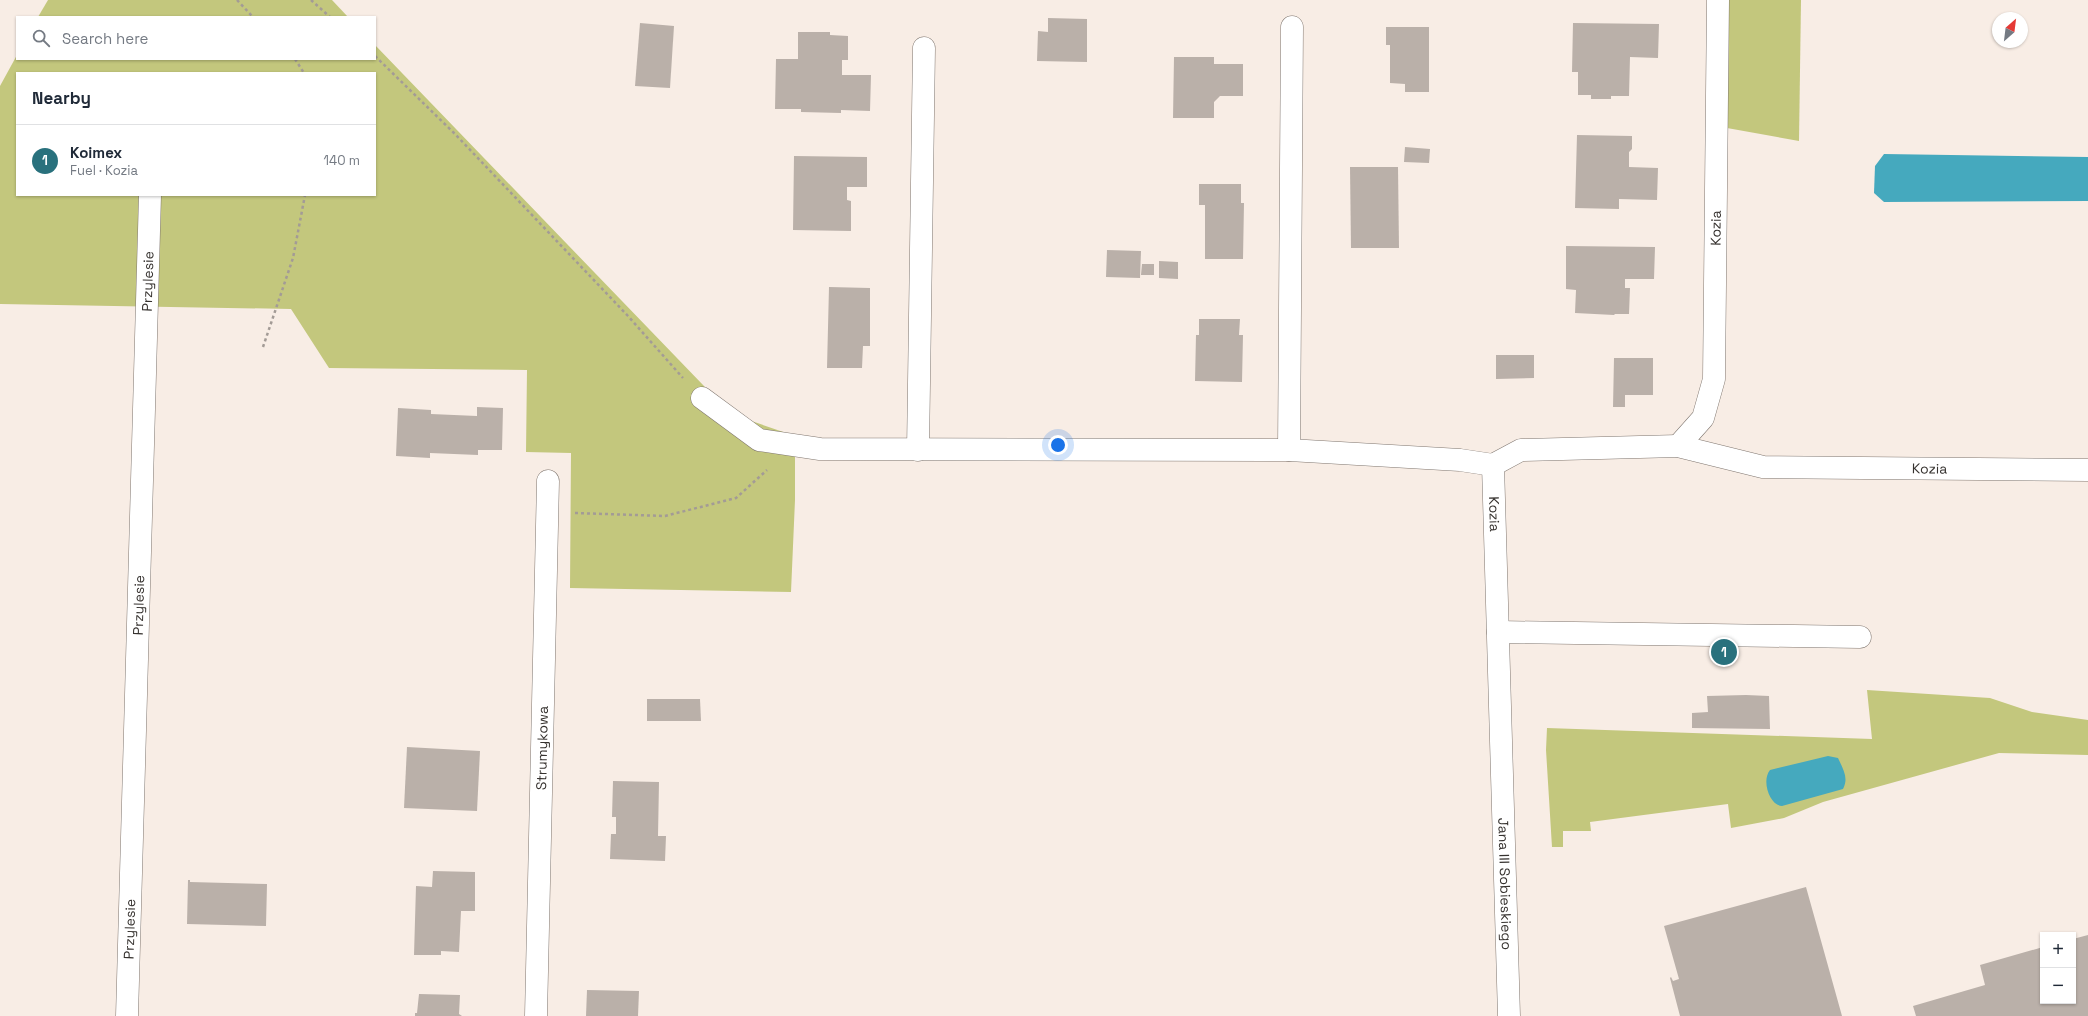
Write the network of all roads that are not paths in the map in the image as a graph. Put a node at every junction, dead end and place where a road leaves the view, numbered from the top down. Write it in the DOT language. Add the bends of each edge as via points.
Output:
graph roads {
  1 [pos="1718,0"];
  2 [pos="1292,27"];
  3 [pos="924,48"];
  4 [pos="150,196"];
  5 [pos="702,398"];
  6 [pos="1678,446"];
  7 [pos="918,450"];
  8 [pos="1289,450"];
  9 [pos="1492,465"];
  10 [pos="2088,470"];
  11 [pos="548,481"];
  12 [pos="1498,632"];
  13 [pos="1860,638"];
  14 [pos="1501,752"];
  15 [pos="128,1016"];
  16 [pos="536,1016"];
  17 [pos="1509,1016"];
  1 -- 6 [label="street, Kozia" via="1714,379 1703,418"];
  2 -- 8 [label="street"];
  3 -- 7 [label="street"];
  4 -- 15 [label="street, Przylesie"];
  5 -- 7 [label="street" via="760,440 820,449"];
  6 -- 9 [label="street, Kozia" via="1521,450"];
  6 -- 10 [label="street, Kozia" via="1763,467"];
  7 -- 8 [label="street"];
  8 -- 9 [label="street" via="1460,460"];
  9 -- 12 [label="street, Kozia"];
  11 -- 16 [label="street, Strumykowa"];
  12 -- 13 [label="street"];
  12 -- 14 [label="street, Kozia"];
  14 -- 17 [label="street, Jana III Sobieskiego"];
}
